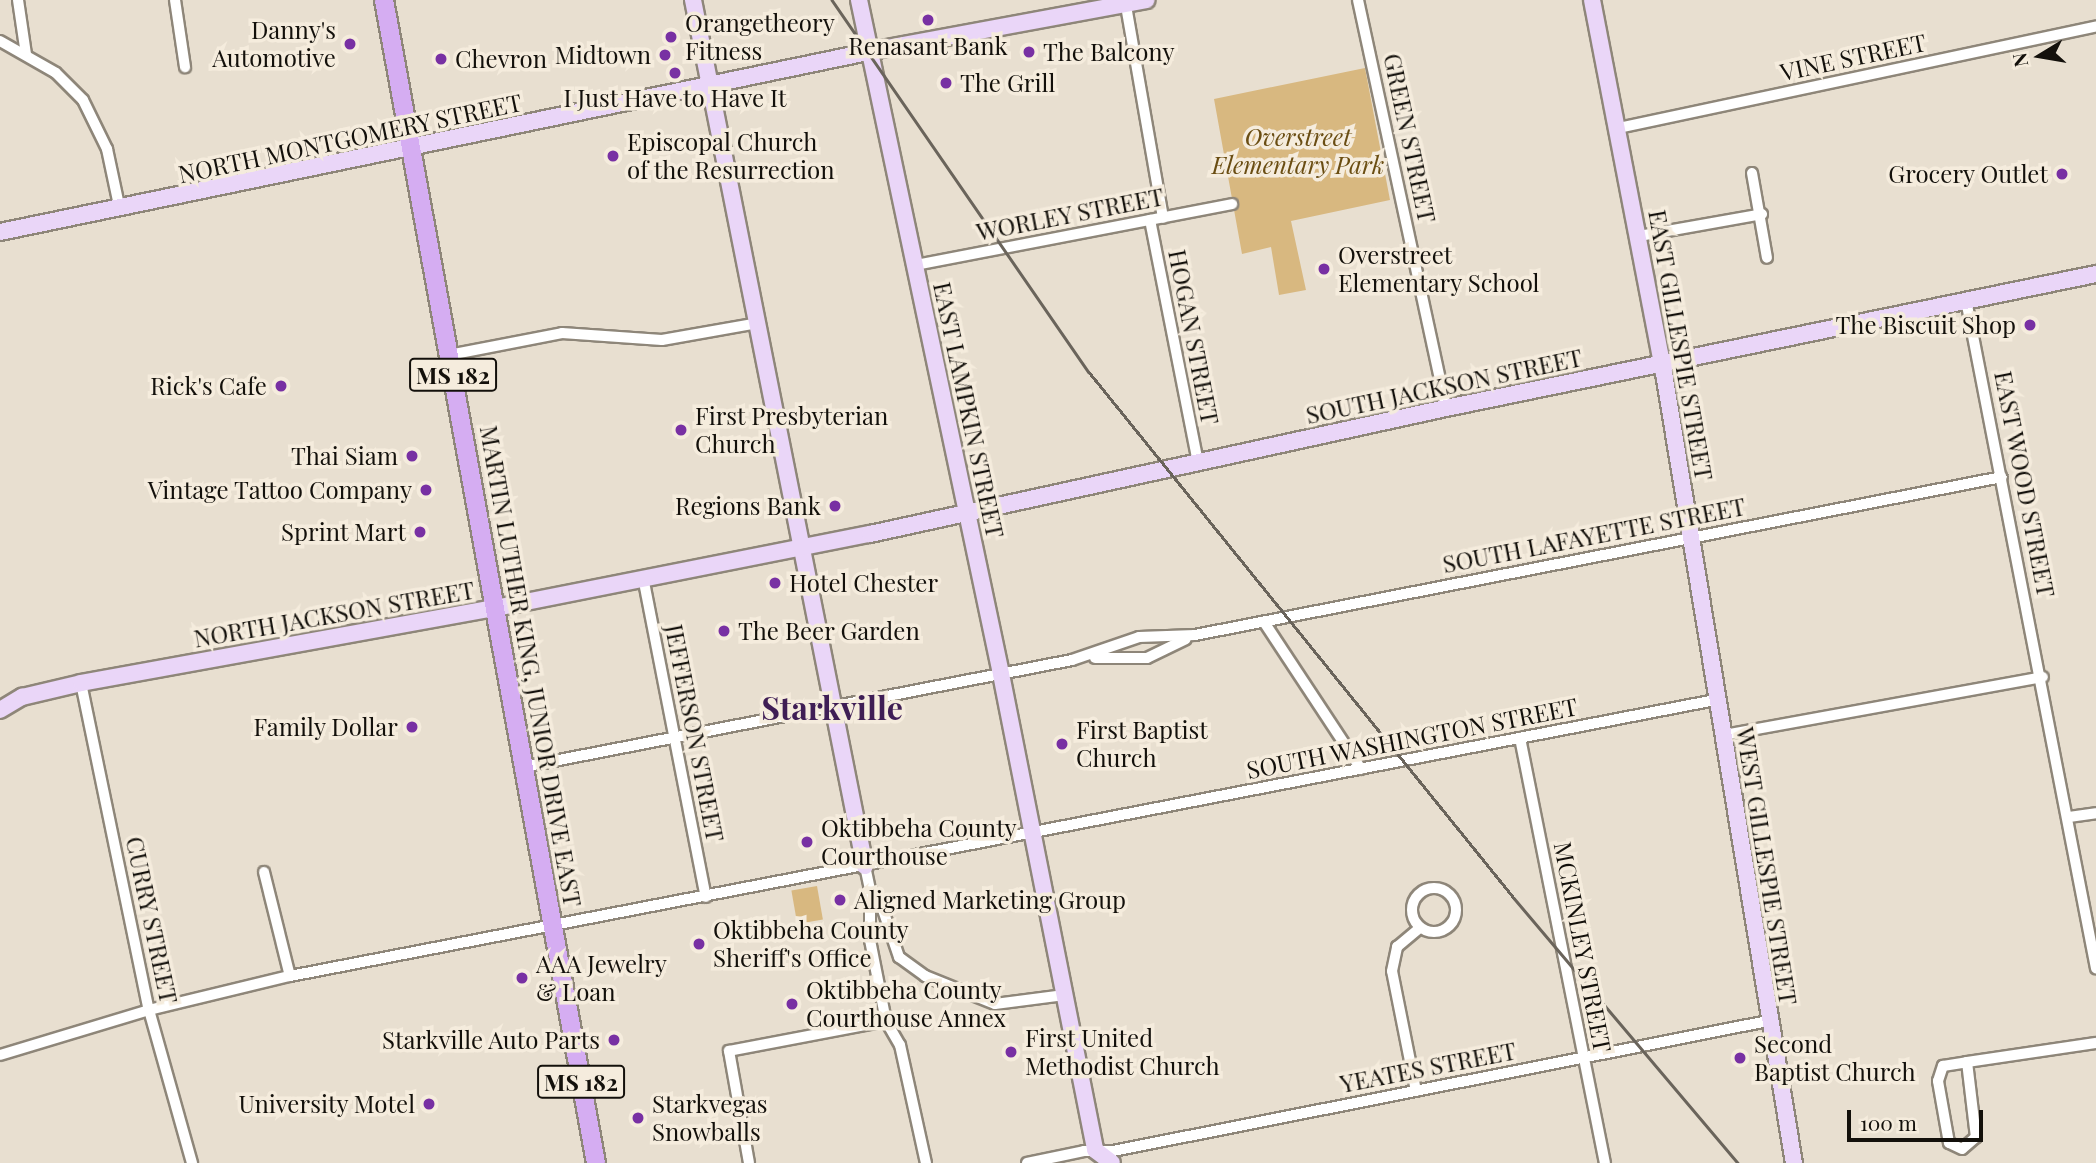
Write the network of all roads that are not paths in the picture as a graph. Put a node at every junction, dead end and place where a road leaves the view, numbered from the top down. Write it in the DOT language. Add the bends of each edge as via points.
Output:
graph roads {
  1 [pos="18,0"];
  2 [pos="175,0"];
  3 [pos="384,0"];
  4 [pos="693,0"];
  5 [pos="859,0"];
  6 [pos="1147,0"];
  7 [pos="1359,0"];
  8 [pos="1592,0"];
  9 [pos="1125,2"];
  10 [pos="2096,26"];
  11 [pos="0,41"];
  12 [pos="869,52"];
  13 [pos="26,54"];
  14 [pos="185,67"];
  15 [pos="709,85"];
  16 [pos="1618,128"];
  17 [pos="412,149"];
  18 [pos="1752,173"];
  19 [pos="1232,204"];
  20 [pos="120,210"];
  21 [pos="1762,214"];
  22 [pos="1163,218"];
  23 [pos="1150,220"];
  24 [pos="0,232"];
  25 [pos="1639,236"];
  26 [pos="1767,258"];
  27 [pos="916,265"];
  28 [pos="2096,274"];
  29 [pos="1966,300"];
  30 [pos="758,323"];
  31 [pos="449,355"];
  32 [pos="1662,363"];
  33 [pos="1446,408"];
  34 [pos="1198,462"];
  35 [pos="2002,477"];
  36 [pos="967,513"];
  37 [pos="1690,537"];
  38 [pos="802,547"];
  39 [pos="643,577"];
  40 [pos="495,608"];
  41 [pos="1264,622"];
  42 [pos="1163,642"];
  43 [pos="1120,644"];
  44 [pos="1123,659"];
  45 [pos="1072,660"];
  46 [pos="1004,673"];
  47 [pos="2043,677"];
  48 [pos="80,682"];
  49 [pos="1720,699"];
  50 [pos="832,707"];
  51 [pos="0,710"];
  52 [pos="1724,735"];
  53 [pos="675,737"];
  54 [pos="1520,738"];
  55 [pos="523,766"];
  56 [pos="1361,769"];
  57 [pos="2096,813"];
  58 [pos="2069,817"];
  59 [pos="1031,831"];
  60 [pos="865,866"];
  61 [pos="264,872"];
  62 [pos="870,890"];
  63 [pos="706,897"];
  64 [pos="2092,916"];
  65 [pos="884,923"];
  66 [pos="870,924"];
  67 [pos="553,927"];
  68 [pos="1420,928"];
  69 [pos="2096,968"];
  70 [pos="290,976"];
  71 [pos="1064,995"];
  72 [pos="149,1010"];
  73 [pos="886,1021"];
  74 [pos="1768,1021"];
  75 [pos="2096,1042"];
  76 [pos="0,1055"];
  77 [pos="1583,1059"];
  78 [pos="1967,1062"];
  79 [pos="1416,1091"];
  80 [pos="1096,1156"];
  81 [pos="192,1163"];
  82 [pos="596,1163"];
  83 [pos="748,1163"];
  84 [pos="926,1163"];
  85 [pos="1027,1163"];
  86 [pos="1112,1163"];
  87 [pos="1605,1163"];
  88 [pos="1794,1163"];
  1 -- 13 [label="street"];
  2 -- 14 [label="street"];
  3 -- 17 [label="main road, MARTIN LUTHER KING, JUNIOR DRIVE EAST / MS 182"];
  4 -- 15 [label="street"];
  5 -- 12 [label="street, EAST LAMPKIN STREET"];
  6 -- 9 [label="street, NORTH MONTGOMERY STREET"];
  7 -- 33 [label="street, GREEN STREET"];
  8 -- 16 [label="street, EAST GILLESPIE STREET"];
  9 -- 12 [label="street, NORTH MONTGOMERY STREET"];
  9 -- 22 [label="street, HOGAN STREET"];
  10 -- 16 [label="street, VINE STREET"];
  11 -- 13 [label="street"];
  12 -- 15 [label="street, NORTH MONTGOMERY STREET"];
  12 -- 27 [label="street, EAST LAMPKIN STREET"];
  13 -- 20 [label="street" via="55,73 93,117 111,160"];
  15 -- 17 [label="street, NORTH MONTGOMERY STREET"];
  15 -- 30 [label="street"];
  16 -- 25 [label="street, EAST GILLESPIE STREET"];
  17 -- 20 [label="street, NORTH MONTGOMERY STREET"];
  17 -- 31 [label="main road, MARTIN LUTHER KING, JUNIOR DRIVE EAST / MS 182"];
  18 -- 21 [label="street"];
  19 -- 22 [label="street, WORLEY STREET"];
  20 -- 24 [label="street, NORTH MONTGOMERY STREET"];
  21 -- 25 [label="street"];
  21 -- 26 [label="street"];
  22 -- 23 [label="street, WORLEY STREET"];
  23 -- 27 [label="street, WORLEY STREET"];
  23 -- 34 [label="street, HOGAN STREET"];
  25 -- 32 [label="street, EAST GILLESPIE STREET"];
  27 -- 36 [label="street, EAST LAMPKIN STREET"];
  28 -- 29 [label="street, SOUTH JACKSON STREET"];
  29 -- 32 [label="street, SOUTH JACKSON STREET"];
  29 -- 35 [label="street, EAST WOOD STREET"];
  30 -- 31 [label="street" via="662,340 562,333"];
  30 -- 38 [label="street"];
  31 -- 40 [label="main road, MARTIN LUTHER KING, JUNIOR DRIVE EAST / MS 182"];
  32 -- 33 [label="street, SOUTH JACKSON STREET"];
  32 -- 37 [label="street, EAST GILLESPIE STREET"];
  33 -- 34 [label="street, SOUTH JACKSON STREET"];
  34 -- 36 [label="street, SOUTH JACKSON STREET"];
  35 -- 37 [label="street, SOUTH LAFAYETTE STREET"];
  35 -- 47 [label="street, EAST WOOD STREET"];
  36 -- 38 [label="street, SOUTH JACKSON STREET"];
  36 -- 46 [label="street, EAST LAMPKIN STREET"];
  37 -- 41 [label="street, SOUTH LAFAYETTE STREET"];
  37 -- 49 [label="street, EAST GILLESPIE STREET"];
  38 -- 39 [label="street, NORTH JACKSON STREET"];
  38 -- 50 [label="street"];
  39 -- 40 [label="street, NORTH JACKSON STREET"];
  39 -- 53 [label="street, JEFFERSON STREET"];
  40 -- 48 [label="street, NORTH JACKSON STREET"];
  40 -- 55 [label="main road, MARTIN LUTHER KING, JUNIOR DRIVE EAST / MS 182"];
  41 -- 42 [label="street, SOUTH LAFAYETTE STREET"];
  41 -- 56 [label="street"];
  42 -- 43 [label="street, SOUTH LAFAYETTE STREET" via="1139,637"];
  42 -- 44 [label="street, SOUTH LAFAYETTE STREET" via="1147,658"];
  43 -- 44 [label="street"];
  43 -- 45 [label="street, SOUTH LAFAYETTE STREET"];
  44 -- 45 [label="street, SOUTH LAFAYETTE STREET"];
  45 -- 46 [label="street, SOUTH LAFAYETTE STREET"];
  46 -- 50 [label="street, SOUTH LAFAYETTE STREET"];
  46 -- 59 [label="street, EAST LAMPKIN STREET"];
  47 -- 52 [label="street"];
  47 -- 58 [label="street, EAST WOOD STREET"];
  48 -- 51 [label="street, NORTH JACKSON STREET" via="22,697"];
  48 -- 72 [label="street, CURRY STREET"];
  49 -- 52 [label="street, WEST GILLESPIE STREET"];
  49 -- 54 [label="street, SOUTH WASHINGTON STREET"];
  50 -- 53 [label="street, SOUTH LAFAYETTE STREET"];
  50 -- 60 [label="street"];
  52 -- 74 [label="street, WEST GILLESPIE STREET"];
  53 -- 55 [label="street, SOUTH LAFAYETTE STREET"];
  53 -- 63 [label="street, JEFFERSON STREET"];
  54 -- 56 [label="street, SOUTH WASHINGTON STREET"];
  54 -- 77 [label="street, MCKINLEY STREET"];
  55 -- 67 [label="main road, MARTIN LUTHER KING, JUNIOR DRIVE EAST / MS 182"];
  56 -- 59 [label="street, SOUTH WASHINGTON STREET"];
  57 -- 58 [label="street"];
  58 -- 64 [label="street, EAST WOOD STREET"];
  59 -- 60 [label="street, SOUTH WASHINGTON STREET"];
  59 -- 71 [label="street, EAST LAMPKIN STREET"];
  60 -- 62 [label="street"];
  60 -- 63 [label="street, SOUTH WASHINGTON STREET"];
  61 -- 70 [label="street"];
  62 -- 65 [label="street" via="883,910"];
  62 -- 66 [label="street"];
  63 -- 67 [label="street, SOUTH WASHINGTON STREET"];
  64 -- 69 [label="street, EAST WOOD STREET"];
  65 -- 66 [label="street"];
  65 -- 71 [label="street" via="905,964 979,1001 1012,1003"];
  66 -- 73 [label="street"];
  67 -- 70 [label="street, SOUTH WASHINGTON STREET"];
  67 -- 82 [label="main road, MS 182"];
  68 -- 68 [label="street" via="1412,915 1414,901 1431,888 1445,890 1457,909 1453,923 1434,933"];
  68 -- 79 [label="street" via="1398,947 1392,971"];
  70 -- 72 [label="street, SOUTH WASHINGTON STREET"];
  71 -- 80 [label="street, EAST LAMPKIN STREET"];
  72 -- 76 [label="street, SOUTH WASHINGTON STREET"];
  72 -- 81 [label="street, CURRY STREET"];
  73 -- 83 [label="street" via="729,1051"];
  73 -- 84 [label="street" via="901,1045"];
  74 -- 77 [label="street, YEATES STREET"];
  74 -- 88 [label="street, WEST GILLESPIE STREET"];
  75 -- 78 [label="street"];
  77 -- 79 [label="street, YEATES STREET"];
  77 -- 87 [label="street, MCKINLEY STREET"];
  78 -- 78 [label="street" via="1942,1066 1938,1081 1949,1143 1962,1149 1976,1136"];
  79 -- 80 [label="street, YEATES STREET"];
  80 -- 85 [label="street, YEATES STREET"];
  80 -- 86 [label="street"];
}
